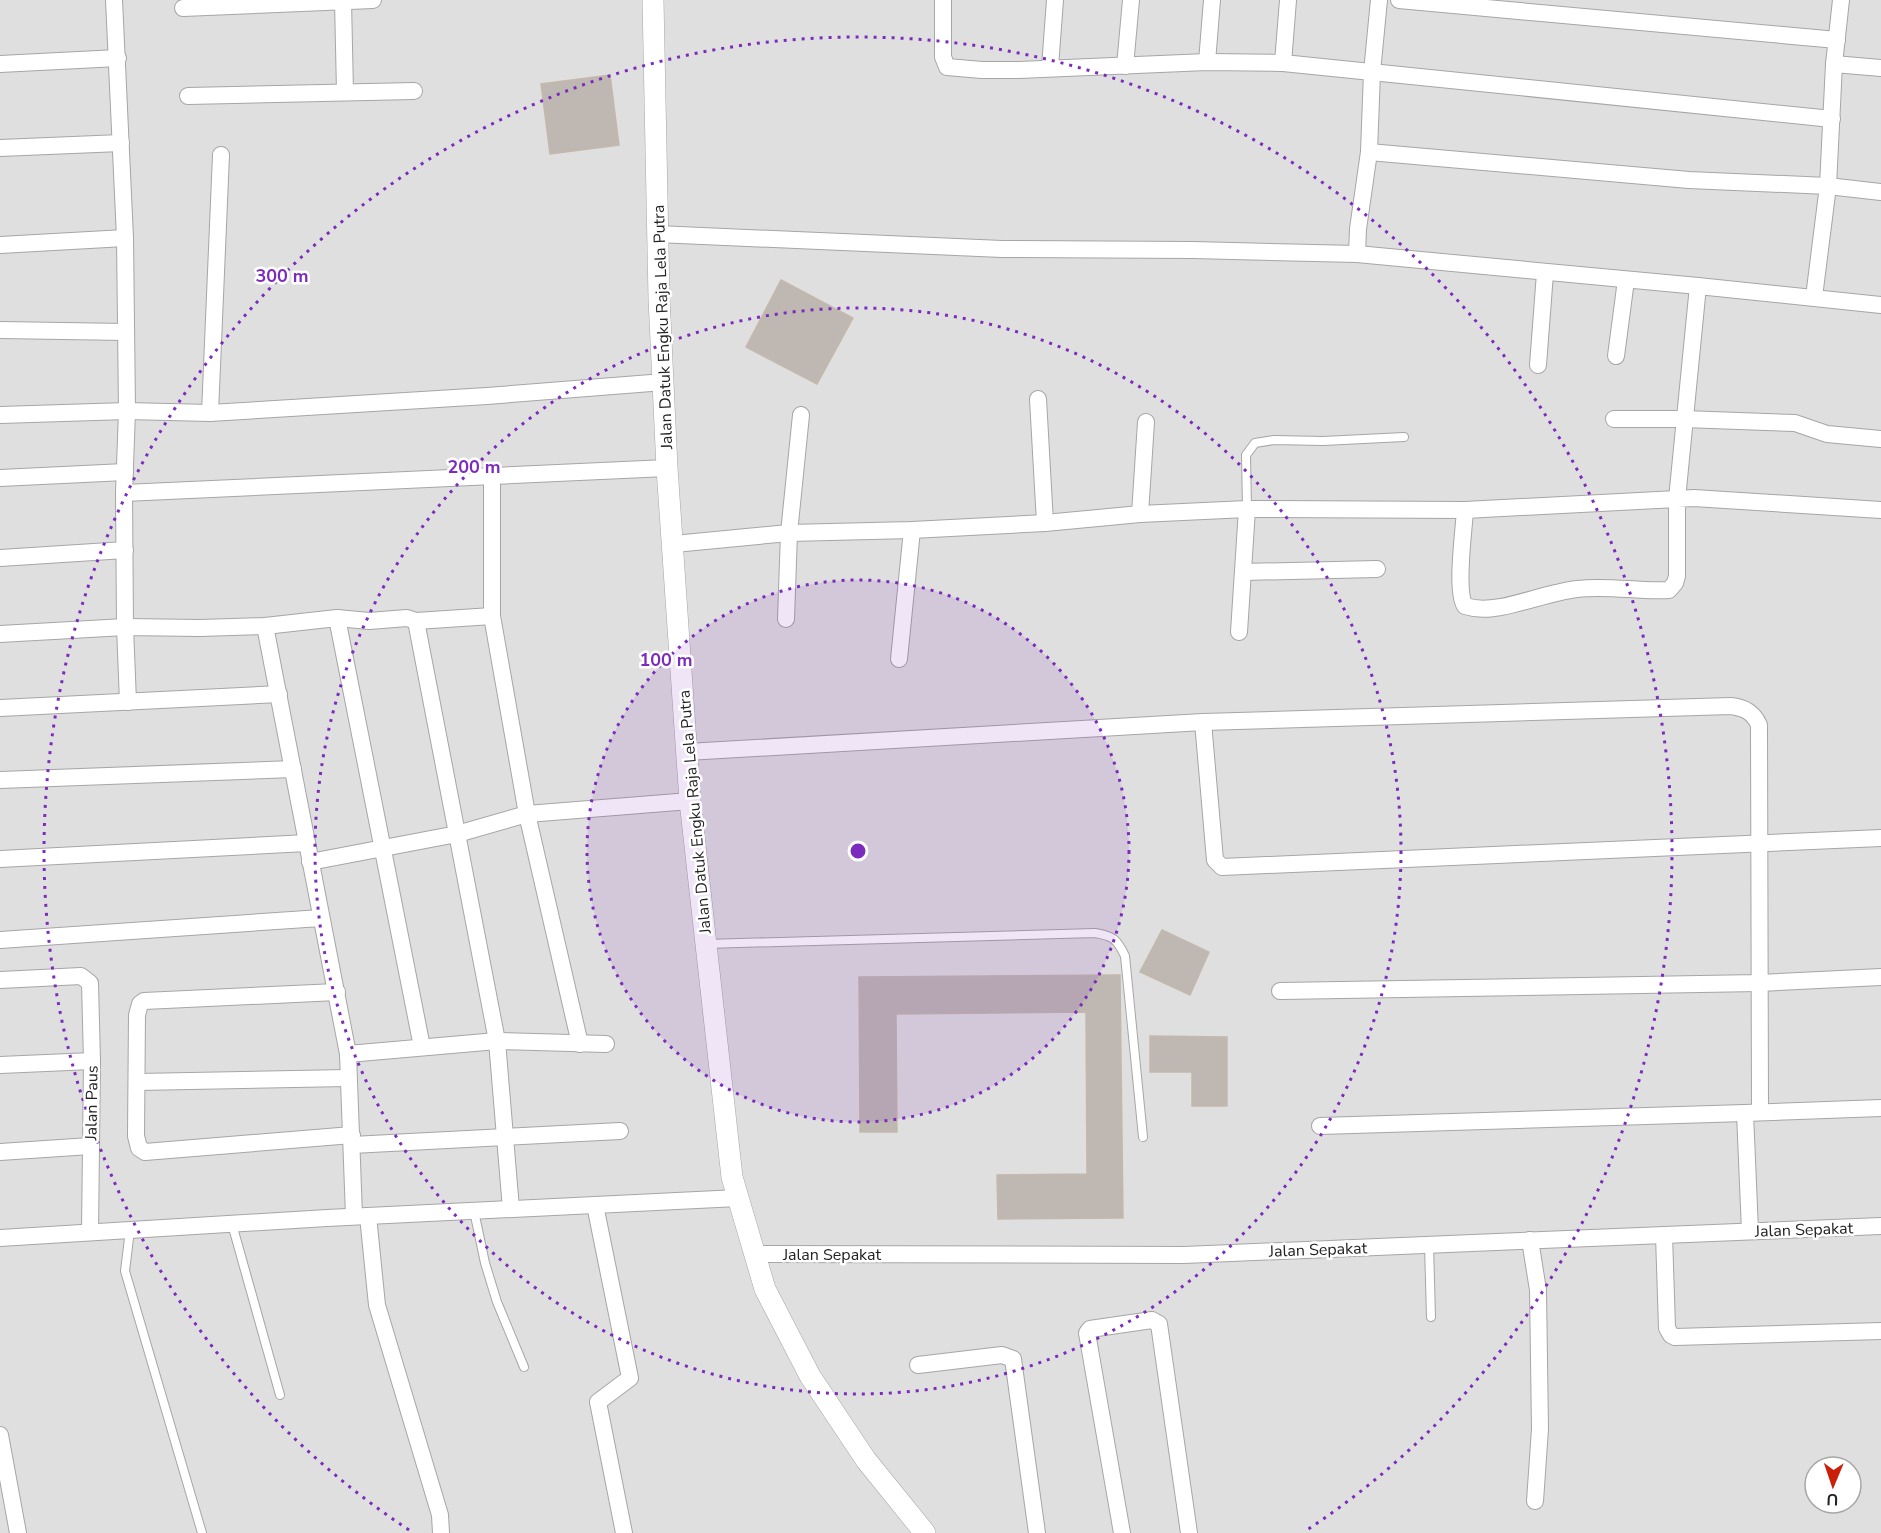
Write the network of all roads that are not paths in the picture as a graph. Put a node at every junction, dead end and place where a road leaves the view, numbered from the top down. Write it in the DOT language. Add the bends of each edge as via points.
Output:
graph roads {
  1 [pos="114,0"];
  2 [pos="373,0"];
  3 [pos="653,0"];
  4 [pos="943,0"];
  5 [pos="1055,0"];
  6 [pos="1131,0"];
  7 [pos="1212,0"];
  8 [pos="1288,0"];
  9 [pos="1379,0"];
  10 [pos="1399,0"];
  11 [pos="1841,0"];
  12 [pos="343,1"];
  13 [pos="183,8"];
  14 [pos="1837,40"];
  15 [pos="117,58"];
  16 [pos="1207,62"];
  17 [pos="1283,63"];
  18 [pos="0,64"];
  19 [pos="1834,64"];
  20 [pos="1125,66"];
  21 [pos="1050,67"];
  22 [pos="1881,68"];
  23 [pos="1372,72"];
  24 [pos="345,92"];
  25 [pos="414,92"];
  26 [pos="188,96"];
  27 [pos="1832,119"];
  28 [pos="121,142"];
  29 [pos="0,148"];
  30 [pos="1369,152"];
  31 [pos="221,155"];
  32 [pos="1828,186"];
  33 [pos="1881,192"];
  34 [pos="657,234"];
  35 [pos="125,238"];
  36 [pos="0,245"];
  37 [pos="1358,254"];
  38 [pos="1545,273"];
  39 [pos="1626,280"];
  40 [pos="1698,286"];
  41 [pos="1814,297"];
  42 [pos="1881,305"];
  43 [pos="0,330"];
  44 [pos="126,332"];
  45 [pos="1616,356"];
  46 [pos="1538,365"];
  47 [pos="664,382"];
  48 [pos="1038,399"];
  49 [pos="127,411"];
  50 [pos="210,412"];
  51 [pos="0,415"];
  52 [pos="801,415"];
  53 [pos="1614,419"];
  54 [pos="1684,419"];
  55 [pos="1146,422"];
  56 [pos="1404,437"];
  57 [pos="1881,439"];
  58 [pos="667,468"];
  59 [pos="125,472"];
  60 [pos="492,476"];
  61 [pos="0,478"];
  62 [pos="124,493"];
  63 [pos="1677,499"];
  64 [pos="1247,509"];
  65 [pos="1465,510"];
  66 [pos="1881,510"];
  67 [pos="1140,514"];
  68 [pos="1045,523"];
  69 [pos="912,530"];
  70 [pos="789,533"];
  71 [pos="674,544"];
  72 [pos="125,550"];
  73 [pos="0,558"];
  74 [pos="1377,569"];
  75 [pos="1243,572"];
  76 [pos="492,616"];
  77 [pos="337,618"];
  78 [pos="786,619"];
  79 [pos="416,621"];
  80 [pos="265,626"];
  81 [pos="125,627"];
  82 [pos="1239,632"];
  83 [pos="0,634"];
  84 [pos="899,659"];
  85 [pos="279,694"];
  86 [pos="128,702"];
  87 [pos="0,708"];
  88 [pos="1203,722"];
  89 [pos="687,752"];
  90 [pos="293,769"];
  91 [pos="0,780"];
  92 [pos="690,801"];
  93 [pos="527,814"];
  94 [pos="457,834"];
  95 [pos="1881,838"];
  96 [pos="307,843"];
  97 [pos="1758,844"];
  98 [pos="382,848"];
  99 [pos="0,859"];
  100 [pos="310,862"];
  101 [pos="321,918"];
  102 [pos="0,940"];
  103 [pos="705,944"];
  104 [pos="1881,977"];
  105 [pos="0,980"];
  106 [pos="1759,983"];
  107 [pos="1280,991"];
  108 [pos="337,992"];
  109 [pos="497,1041"];
  110 [pos="580,1044"];
  111 [pos="606,1044"];
  112 [pos="422,1047"];
  113 [pos="348,1054"];
  114 [pos="93,1060"];
  115 [pos="0,1065"];
  116 [pos="348,1078"];
  117 [pos="138,1082"];
  118 [pos="1881,1108"];
  119 [pos="1752,1112"];
  120 [pos="1320,1126"];
  121 [pos="621,1131"];
  122 [pos="1143,1137"];
  123 [pos="505,1138"];
  124 [pos="352,1140"];
  125 [pos="90,1146"];
  126 [pos="0,1152"];
  127 [pos="738,1198"];
  128 [pos="595,1205"];
  129 [pos="511,1209"];
  130 [pos="474,1211"];
  131 [pos="361,1216"];
  132 [pos="232,1224"];
  133 [pos="1881,1226"];
  134 [pos="130,1230"];
  135 [pos="1750,1231"];
  136 [pos="90,1232"];
  137 [pos="1664,1235"];
  138 [pos="0,1238"];
  139 [pos="1530,1240"];
  140 [pos="1429,1245"];
  141 [pos="755,1254"];
  142 [pos="1431,1317"];
  143 [pos="1881,1331"];
  144 [pos="918,1365"];
  145 [pos="524,1367"];
  146 [pos="280,1395"];
  147 [pos="0,1435"];
  148 [pos="1535,1501"];
  149 [pos="1184,1532"];
  150 [pos="18,1533"];
  151 [pos="202,1533"];
  152 [pos="441,1533"];
  153 [pos="624,1533"];
  154 [pos="925,1533"];
  155 [pos="1037,1533"];
  156 [pos="1122,1533"];
  1 -- 15 [label="street"];
  2 -- 12 [label="street"];
  3 -- 34 [label="street, Jalan Datuk Engku Raja Lela Putra"];
  4 -- 21 [label="street" via="943,57 947,67"];
  5 -- 21 [label="street"];
  6 -- 20 [label="street"];
  7 -- 16 [label="street"];
  8 -- 17 [label="street"];
  9 -- 23 [label="street"];
  10 -- 14 [label="street"];
  11 -- 14 [label="street"];
  12 -- 13 [label="street"];
  12 -- 24 [label="street"];
  14 -- 19 [label="street"];
  15 -- 18 [label="street"];
  15 -- 28 [label="street"];
  16 -- 17 [label="street"];
  16 -- 20 [label="street"];
  17 -- 23 [label="street"];
  19 -- 22 [label="street"];
  19 -- 27 [label="street"];
  20 -- 21 [label="street"];
  23 -- 27 [label="street"];
  23 -- 30 [label="street"];
  24 -- 25 [label="street"];
  24 -- 26 [label="street"];
  27 -- 32 [label="street"];
  28 -- 29 [label="street"];
  28 -- 35 [label="street"];
  30 -- 32 [label="street" via="1689,180"];
  30 -- 37 [label="street"];
  31 -- 50 [label="street"];
  32 -- 33 [label="street"];
  32 -- 41 [label="street"];
  34 -- 37 [label="street" via="1002,249"];
  34 -- 47 [label="street, Jalan Datuk Engku Raja Lela Putra"];
  35 -- 36 [label="street"];
  35 -- 44 [label="street"];
  37 -- 38 [label="street"];
  38 -- 39 [label="street"];
  38 -- 46 [label="street"];
  39 -- 40 [label="street"];
  39 -- 45 [label="street"];
  40 -- 41 [label="street"];
  40 -- 54 [label="street"];
  41 -- 42 [label="street"];
  43 -- 44 [label="street"];
  44 -- 49 [label="street"];
  47 -- 50 [label="street"];
  47 -- 58 [label="street, Jalan Datuk Engku Raja Lela Putra"];
  48 -- 68 [label="street"];
  49 -- 50 [label="street"];
  49 -- 51 [label="street"];
  49 -- 59 [label="street"];
  52 -- 70 [label="street"];
  53 -- 54 [label="street"];
  54 -- 57 [label="street" via="1795,423 1827,434"];
  54 -- 63 [label="street"];
  55 -- 67 [label="street"];
  56 -- 64 [label="lane" via="1255,443 1246,455"];
  58 -- 60 [label="street"];
  58 -- 71 [label="street, Jalan Datuk Engku Raja Lela Putra"];
  59 -- 61 [label="street"];
  59 -- 62 [label="street"];
  60 -- 62 [label="street"];
  60 -- 76 [label="street"];
  62 -- 72 [label="street"];
  63 -- 65 [label="street"];
  63 -- 65 [label="street" via="1677,576 1669,590 1578,588 1481,609 1465,606 1461,600"];
  63 -- 66 [label="street"];
  64 -- 65 [label="street"];
  64 -- 67 [label="street"];
  64 -- 75 [label="street"];
  67 -- 68 [label="street"];
  68 -- 69 [label="street"];
  69 -- 70 [label="street"];
  69 -- 84 [label="street"];
  70 -- 71 [label="street"];
  70 -- 78 [label="street"];
  71 -- 89 [label="street, Jalan Datuk Engku Raja Lela Putra"];
  72 -- 73 [label="street"];
  72 -- 81 [label="street"];
  74 -- 75 [label="street"];
  75 -- 82 [label="street"];
  76 -- 79 [label="street"];
  76 -- 93 [label="street"];
  77 -- 79 [label="street"];
  77 -- 80 [label="street"];
  77 -- 98 [label="street"];
  79 -- 94 [label="street"];
  80 -- 81 [label="street"];
  80 -- 85 [label="street"];
  81 -- 83 [label="street"];
  81 -- 86 [label="street"];
  85 -- 86 [label="street"];
  85 -- 90 [label="street"];
  86 -- 87 [label="street"];
  88 -- 89 [label="street"];
  88 -- 97 [label="street" via="1731,705 1755,715 1759,725"];
  88 -- 97 [label="street" via="1215,860 1221,867"];
  89 -- 92 [label="street, Jalan Datuk Engku Raja Lela Putra"];
  90 -- 91 [label="street"];
  90 -- 96 [label="street"];
  92 -- 93 [label="street"];
  92 -- 103 [label="street, Jalan Datuk Engku Raja Lela Putra"];
  93 -- 94 [label="street"];
  93 -- 110 [label="street"];
  94 -- 98 [label="street"];
  94 -- 109 [label="street"];
  95 -- 97 [label="street"];
  96 -- 99 [label="street"];
  96 -- 100 [label="street"];
  97 -- 106 [label="street"];
  98 -- 100 [label="street"];
  98 -- 112 [label="street"];
  100 -- 101 [label="street"];
  101 -- 102 [label="street"];
  101 -- 108 [label="street"];
  103 -- 122 [label="lane" via="1108,935 1119,943 1125,956"];
  103 -- 127 [label="street, Jalan Datuk Engku Raja Lela Putra" via="732,1177"];
  104 -- 106 [label="street"];
  105 -- 114 [label="street, Jalan Paus" via="84,977 90,983"];
  106 -- 107 [label="street"];
  106 -- 119 [label="street"];
  108 -- 113 [label="street"];
  108 -- 117 [label="street" via="144,1001 137,1015"];
  109 -- 110 [label="street"];
  109 -- 112 [label="street"];
  109 -- 123 [label="street"];
  110 -- 111 [label="street"];
  112 -- 113 [label="street"];
  113 -- 116 [label="street"];
  114 -- 115 [label="street"];
  114 -- 125 [label="street, Jalan Paus"];
  116 -- 117 [label="street"];
  116 -- 124 [label="street"];
  117 -- 124 [label="street" via="136,1136 139,1148 145,1152"];
  118 -- 119 [label="street"];
  119 -- 120 [label="street"];
  119 -- 135 [label="street"];
  121 -- 123 [label="street"];
  123 -- 124 [label="street"];
  123 -- 129 [label="street"];
  124 -- 131 [label="street"];
  125 -- 126 [label="street"];
  125 -- 136 [label="street, Jalan Paus"];
  127 -- 128 [label="street"];
  127 -- 141 [label="street, Jalan Datuk Engku Raja Lela Putra"];
  128 -- 129 [label="street"];
  128 -- 153 [label="street" via="630,1378 598,1402"];
  129 -- 130 [label="street"];
  130 -- 131 [label="street"];
  130 -- 145 [label="lane" via="497,1302"];
  131 -- 132 [label="street"];
  131 -- 152 [label="street" via="377,1305 440,1515"];
  132 -- 134 [label="street"];
  132 -- 146 [label="lane"];
  133 -- 135 [label="street, Jalan Sepakat"];
  134 -- 136 [label="street"];
  134 -- 151 [label="lane" via="125,1271"];
  135 -- 137 [label="street, Jalan Sepakat"];
  136 -- 138 [label="street"];
  137 -- 139 [label="street, Jalan Sepakat"];
  137 -- 143 [label="street" via="1667,1328 1675,1337"];
  139 -- 140 [label="street, Jalan Sepakat"];
  139 -- 148 [label="street" via="1538,1290 1540,1429"];
  140 -- 141 [label="street, Jalan Sepakat" via="1184,1255"];
  140 -- 142 [label="lane"];
  141 -- 154 [label="street, Jalan Datuk Engku Raja Lela Putra" via="765,1289 810,1376 866,1460"];
  144 -- 155 [label="street" via="1002,1355 1013,1359"];
  147 -- 150 [label="street"];
  149 -- 156 [label="street" via="1159,1324 1152,1320 1090,1329 1087,1333"];
}
